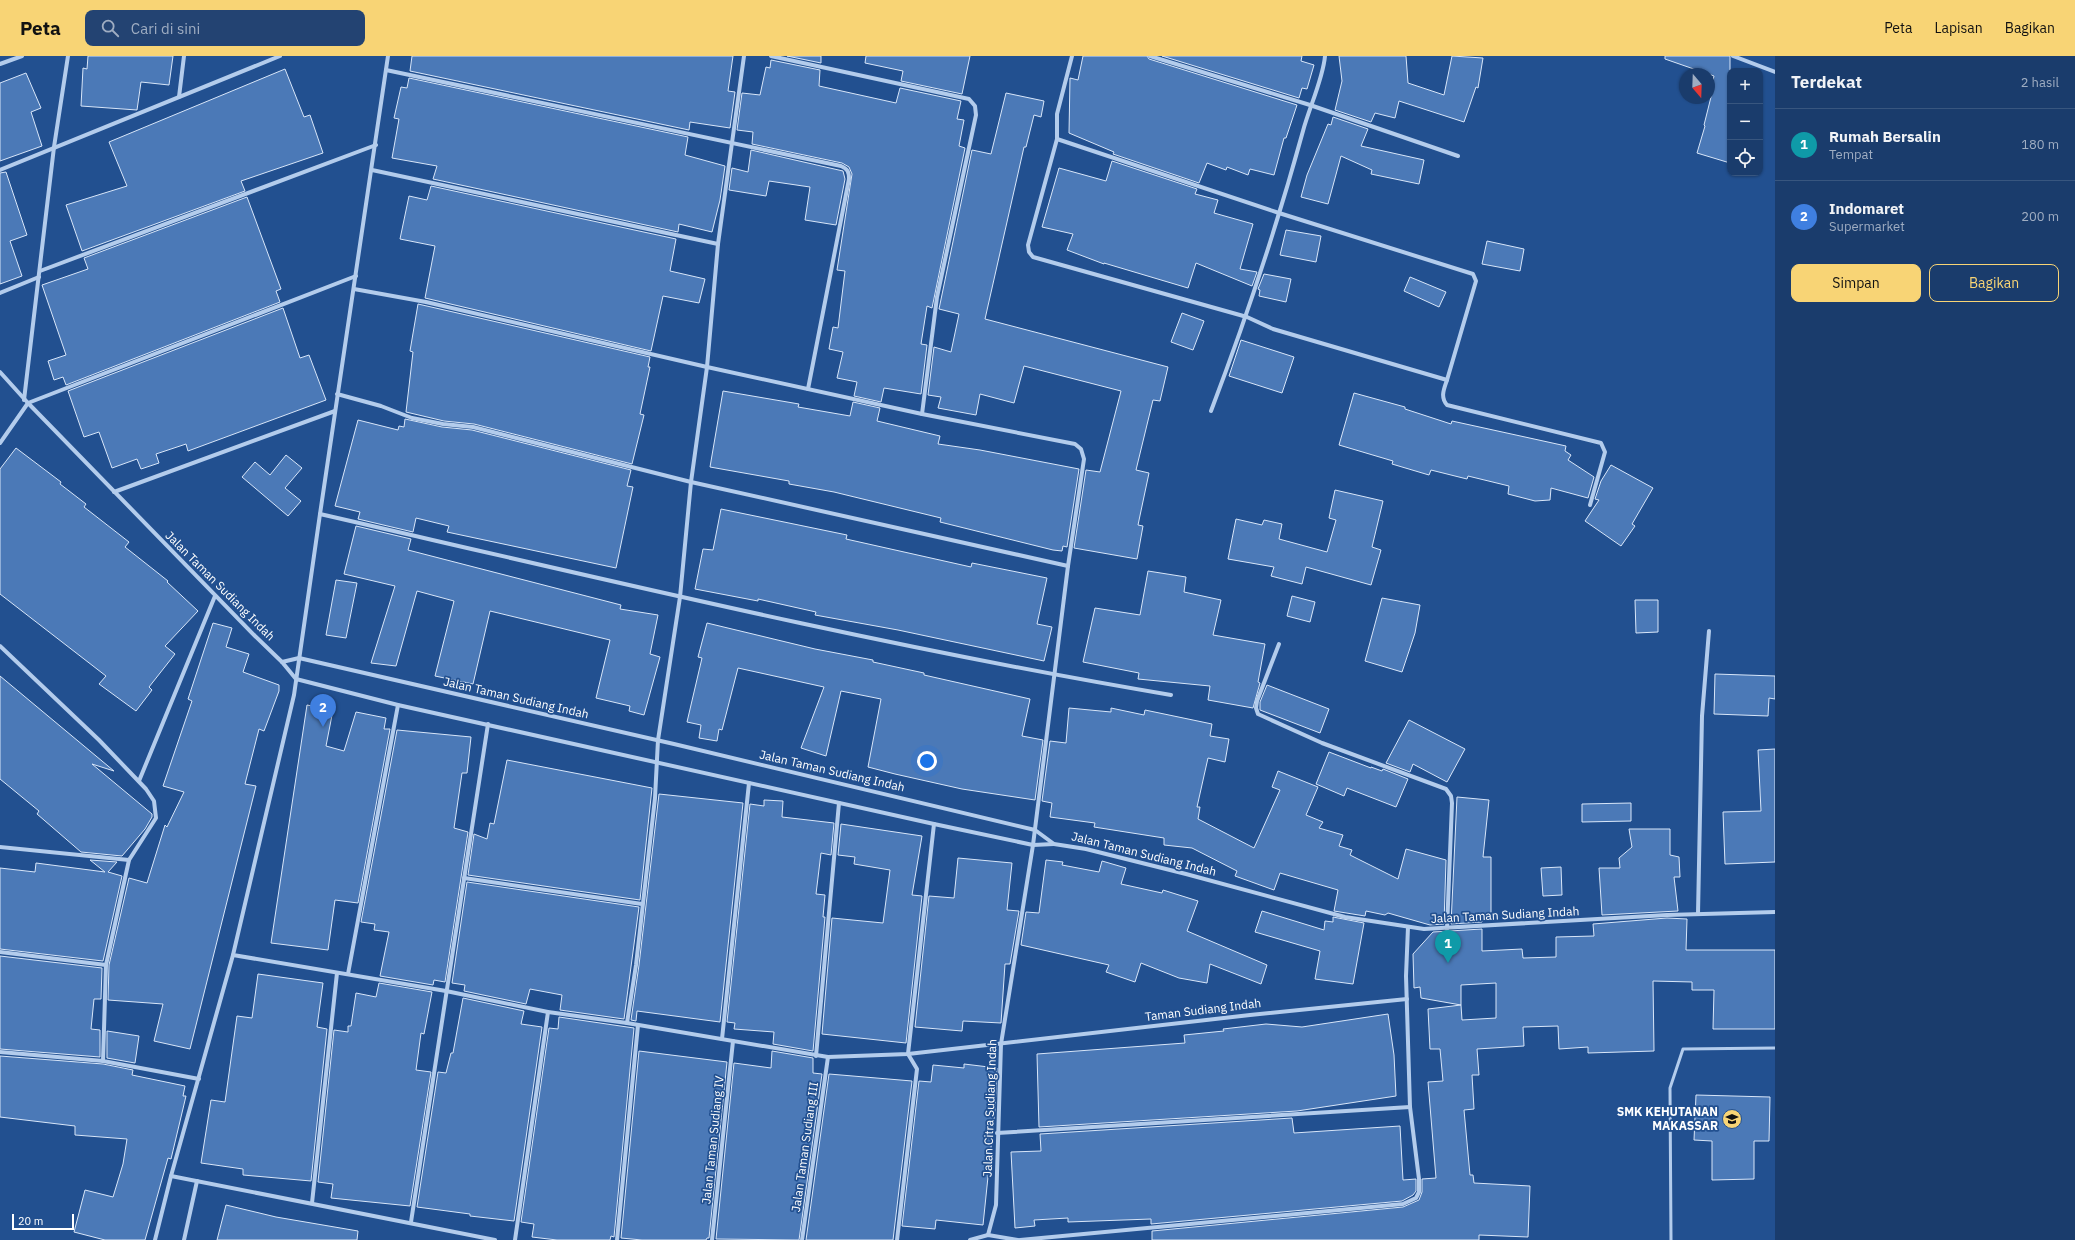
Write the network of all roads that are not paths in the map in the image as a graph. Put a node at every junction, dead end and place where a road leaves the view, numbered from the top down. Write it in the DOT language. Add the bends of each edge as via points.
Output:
graph roads {
  1 [pos="22,56"];
  2 [pos="68,56"];
  3 [pos="184,56"];
  4 [pos="280,56"];
  5 [pos="388,56"];
  6 [pos="744,56"];
  7 [pos="771,56"];
  8 [pos="1072,56"];
  9 [pos="1150,56"];
  10 [pos="1325,56"];
  11 [pos="1733,56"];
  12 [pos="0,64"];
  13 [pos="386,70"];
  14 [pos="1775,72"];
  15 [pos="179,97"];
  16 [pos="1310,105"];
  17 [pos="1057,139"];
  18 [pos="732,142"];
  19 [pos="376,145"];
  20 [pos="54,147"];
  21 [pos="1458,156"];
  22 [pos="0,170"];
  23 [pos="372,170"];
  24 [pos="1279,212"];
  25 [pos="718,244"];
  26 [pos="40,271"];
  27 [pos="356,276"];
  28 [pos="39,277"];
  29 [pos="354,289"];
  30 [pos="0,293"];
  31 [pos="1247,317"];
  32 [pos="707,367"];
  33 [pos="0,372"];
  34 [pos="1447,380"];
  35 [pos="808,390"];
  36 [pos="337,394"];
  37 [pos="24,400"];
  38 [pos="28,403"];
  39 [pos="335,411"];
  40 [pos="1211,411"];
  41 [pos="922,414"];
  42 [pos="0,443"];
  43 [pos="691,482"];
  44 [pos="114,492"];
  45 [pos="1590,505"];
  46 [pos="320,514"];
  47 [pos="1068,566"];
  48 [pos="215,596"];
  49 [pos="680,597"];
  50 [pos="1710,631"];
  51 [pos="1279,644"];
  52 [pos="0,646"];
  53 [pos="299,658"];
  54 [pos="282,662"];
  55 [pos="1054,675"];
  56 [pos="296,679"];
  57 [pos="1171,695"];
  58 [pos="398,704"];
  59 [pos="488,724"];
  60 [pos="658,740"];
  61 [pos="656,762"];
  62 [pos="139,781"];
  63 [pos="749,783"];
  64 [pos="839,803"];
  65 [pos="934,824"];
  66 [pos="1035,830"];
  67 [pos="1054,844"];
  68 [pos="0,846"];
  69 [pos="1033,846"];
  70 [pos="128,860"];
  71 [pos="464,878"];
  72 [pos="642,904"];
  73 [pos="1775,912"];
  74 [pos="1698,914"];
  75 [pos="1408,927"];
  76 [pos="1447,929"];
  77 [pos="0,952"];
  78 [pos="233,955"];
  79 [pos="106,965"];
  80 [pos="337,973"];
  81 [pos="348,974"];
  82 [pos="446,991"];
  83 [pos="1407,1000"];
  84 [pos="548,1012"];
  85 [pos="626,1023"];
  86 [pos="638,1025"];
  87 [pos="722,1039"];
  88 [pos="733,1042"];
  89 [pos="1001,1044"];
  90 [pos="1775,1048"];
  91 [pos="0,1052"];
  92 [pos="908,1054"];
  93 [pos="816,1056"];
  94 [pos="828,1056"];
  95 [pos="102,1062"];
  96 [pos="199,1078"];
  97 [pos="1410,1107"];
  98 [pos="997,1134"];
  99 [pos="171,1176"];
  100 [pos="197,1181"];
  101 [pos="312,1203"];
  102 [pos="411,1222"];
  103 [pos="988,1235"];
  104 [pos="1001,1239"];
  105 [pos="155,1240"];
  106 [pos="184,1240"];
  107 [pos="495,1240"];
  108 [pos="515,1240"];
  109 [pos="617,1240"];
  110 [pos="712,1240"];
  111 [pos="802,1240"];
  112 [pos="897,1240"];
  113 [pos="970,1240"];
  114 [pos="1019,1240"];
  115 [pos="1670,1240"];
  1 -- 12 [label="street"];
  2 -- 20 [label="street"];
  3 -- 15 [label="street"];
  4 -- 15 [label="street"];
  5 -- 13 [label="street"];
  6 -- 18 [label="street"];
  7 -- 41 [label="street" via="969,100 975,106 976,115 937,297"];
  8 -- 17 [label="street" via="1056,114"];
  9 -- 16 [label="street"];
  10 -- 16 [label="street"];
  11 -- 14 [label="street"];
  13 -- 18 [label="street"];
  13 -- 19 [label="street"];
  15 -- 20 [label="street"];
  16 -- 21 [label="street"];
  16 -- 24 [label="street"];
  17 -- 24 [label="street"];
  17 -- 31 [label="street" via="1028,245 1033,257"];
  18 -- 25 [label="street"];
  18 -- 35 [label="street" via="842,166 849,172"];
  19 -- 23 [label="street"];
  19 -- 26 [label="street"];
  20 -- 22 [label="street"];
  20 -- 26 [label="street"];
  23 -- 25 [label="street"];
  23 -- 27 [label="street"];
  24 -- 31 [label="street"];
  24 -- 34 [label="street" via="1473,274 1476,281"];
  25 -- 32 [label="street"];
  26 -- 28 [label="street"];
  27 -- 29 [label="street"];
  27 -- 38 [label="street"];
  28 -- 30 [label="street"];
  28 -- 37 [label="street"];
  29 -- 32 [label="street" via="426,302"];
  29 -- 36 [label="street"];
  31 -- 34 [label="street" via="1273,329"];
  31 -- 40 [label="street"];
  32 -- 35 [label="street"];
  32 -- 43 [label="street"];
  33 -- 37 [label="street, Jalan Taman Sudiang Indah"];
  34 -- 45 [label="street" via="1443,396 1447,405 1601,443 1605,452"];
  35 -- 41 [label="street"];
  36 -- 39 [label="street"];
  36 -- 43 [label="street" via="412,418 473,427"];
  37 -- 38 [label="street, Jalan Taman Sudiang Indah"];
  38 -- 42 [label="street"];
  38 -- 44 [label="street, Jalan Taman Sudiang Indah"];
  39 -- 44 [label="street"];
  39 -- 46 [label="street"];
  41 -- 47 [label="street, Jalan Citra Sudiang Indah" via="1075,444 1079,447 1084,459"];
  43 -- 47 [label="street"];
  43 -- 49 [label="street"];
  44 -- 48 [label="street, Jalan Taman Sudiang Indah"];
  46 -- 49 [label="street"];
  46 -- 53 [label="street"];
  47 -- 55 [label="street, Jalan Citra Sudiang Indah"];
  48 -- 54 [label="street, Jalan Taman Sudiang Indah"];
  48 -- 62 [label="street"];
  49 -- 55 [label="street"];
  49 -- 60 [label="street"];
  50 -- 74 [label="street" via="1702,716"];
  51 -- 76 [label="street" via="1257,701 1258,714 1322,743 1446,789 1449,793 1452,803"];
  52 -- 62 [label="street" via="100,740"];
  53 -- 54 [label="street, Jalan Taman Sudiang Indah"];
  53 -- 56 [label="street"];
  53 -- 60 [label="street, Jalan Taman Sudiang Indah"];
  54 -- 56 [label="street"];
  55 -- 57 [label="street"];
  55 -- 66 [label="street, Jalan Citra Sudiang Indah"];
  56 -- 58 [label="street"];
  56 -- 78 [label="street"];
  58 -- 59 [label="street"];
  58 -- 81 [label="street"];
  59 -- 61 [label="street"];
  59 -- 71 [label="street"];
  60 -- 61 [label="street"];
  60 -- 66 [label="street, Jalan Taman Sudiang Indah"];
  61 -- 63 [label="street"];
  61 -- 72 [label="street" via="655,798"];
  62 -- 70 [label="street" via="152,797 157,813"];
  63 -- 64 [label="street"];
  63 -- 87 [label="street"];
  64 -- 65 [label="street"];
  64 -- 93 [label="street"];
  65 -- 69 [label="street"];
  65 -- 92 [label="street"];
  66 -- 67 [label="street, Jalan Taman Sudiang Indah"];
  66 -- 69 [label="street, Jalan Citra Sudiang Indah"];
  67 -- 69 [label="street"];
  67 -- 75 [label="street, Jalan Taman Sudiang Indah" via="1086,849 1186,874 1345,917"];
  68 -- 70 [label="street"];
  69 -- 89 [label="street, Jalan Citra Sudiang Indah"];
  70 -- 79 [label="street"];
  71 -- 72 [label="street"];
  71 -- 82 [label="street"];
  72 -- 85 [label="street"];
  73 -- 74 [label="street, Jalan Taman Sudiang Indah"];
  74 -- 76 [label="street, Jalan Taman Sudiang Indah"];
  75 -- 76 [label="street, Jalan Taman Sudiang Indah"];
  75 -- 83 [label="street"];
  77 -- 79 [label="street"];
  78 -- 80 [label="street, Taman Sudiang Indah"];
  78 -- 96 [label="street"];
  79 -- 95 [label="street"];
  80 -- 81 [label="street, Taman Sudiang Indah"];
  80 -- 101 [label="street"];
  81 -- 82 [label="street, Taman Sudiang Indah"];
  82 -- 84 [label="street, Taman Sudiang Indah"];
  82 -- 102 [label="street"];
  83 -- 89 [label="street, Taman Sudiang Indah" via="1250,1014"];
  83 -- 97 [label="street"];
  84 -- 85 [label="street, Taman Sudiang Indah"];
  84 -- 108 [label="street"];
  85 -- 86 [label="street, Taman Sudiang Indah"];
  86 -- 87 [label="street, Taman Sudiang Indah"];
  86 -- 109 [label="street"];
  87 -- 88 [label="street, Taman Sudiang Indah"];
  88 -- 93 [label="street, Taman Sudiang Indah"];
  88 -- 110 [label="street, Jalan Taman Sudiang IV"];
  89 -- 92 [label="street, Taman Sudiang Indah"];
  89 -- 98 [label="street, Jalan Citra Sudiang Indah"];
  90 -- 115 [label="lane" via="1683,1049 1670,1088"];
  91 -- 95 [label="street"];
  92 -- 94 [label="street, Taman Sudiang Indah"];
  92 -- 112 [label="street" via="917,1069"];
  93 -- 94 [label="street, Taman Sudiang Indah"];
  94 -- 111 [label="street, Jalan Taman Sudiang III"];
  95 -- 96 [label="street"];
  96 -- 99 [label="street"];
  97 -- 98 [label="street"];
  97 -- 114 [label="street" via="1419,1192 1416,1198 1403,1204"];
  98 -- 103 [label="street, Jalan Citra Sudiang Indah" via="996,1206"];
  99 -- 100 [label="street"];
  99 -- 105 [label="street"];
  100 -- 101 [label="street"];
  100 -- 106 [label="street"];
  101 -- 102 [label="street"];
  102 -- 107 [label="street"];
  103 -- 104 [label="street"];
  103 -- 113 [label="street"];
  104 -- 114 [label="street"];
}
